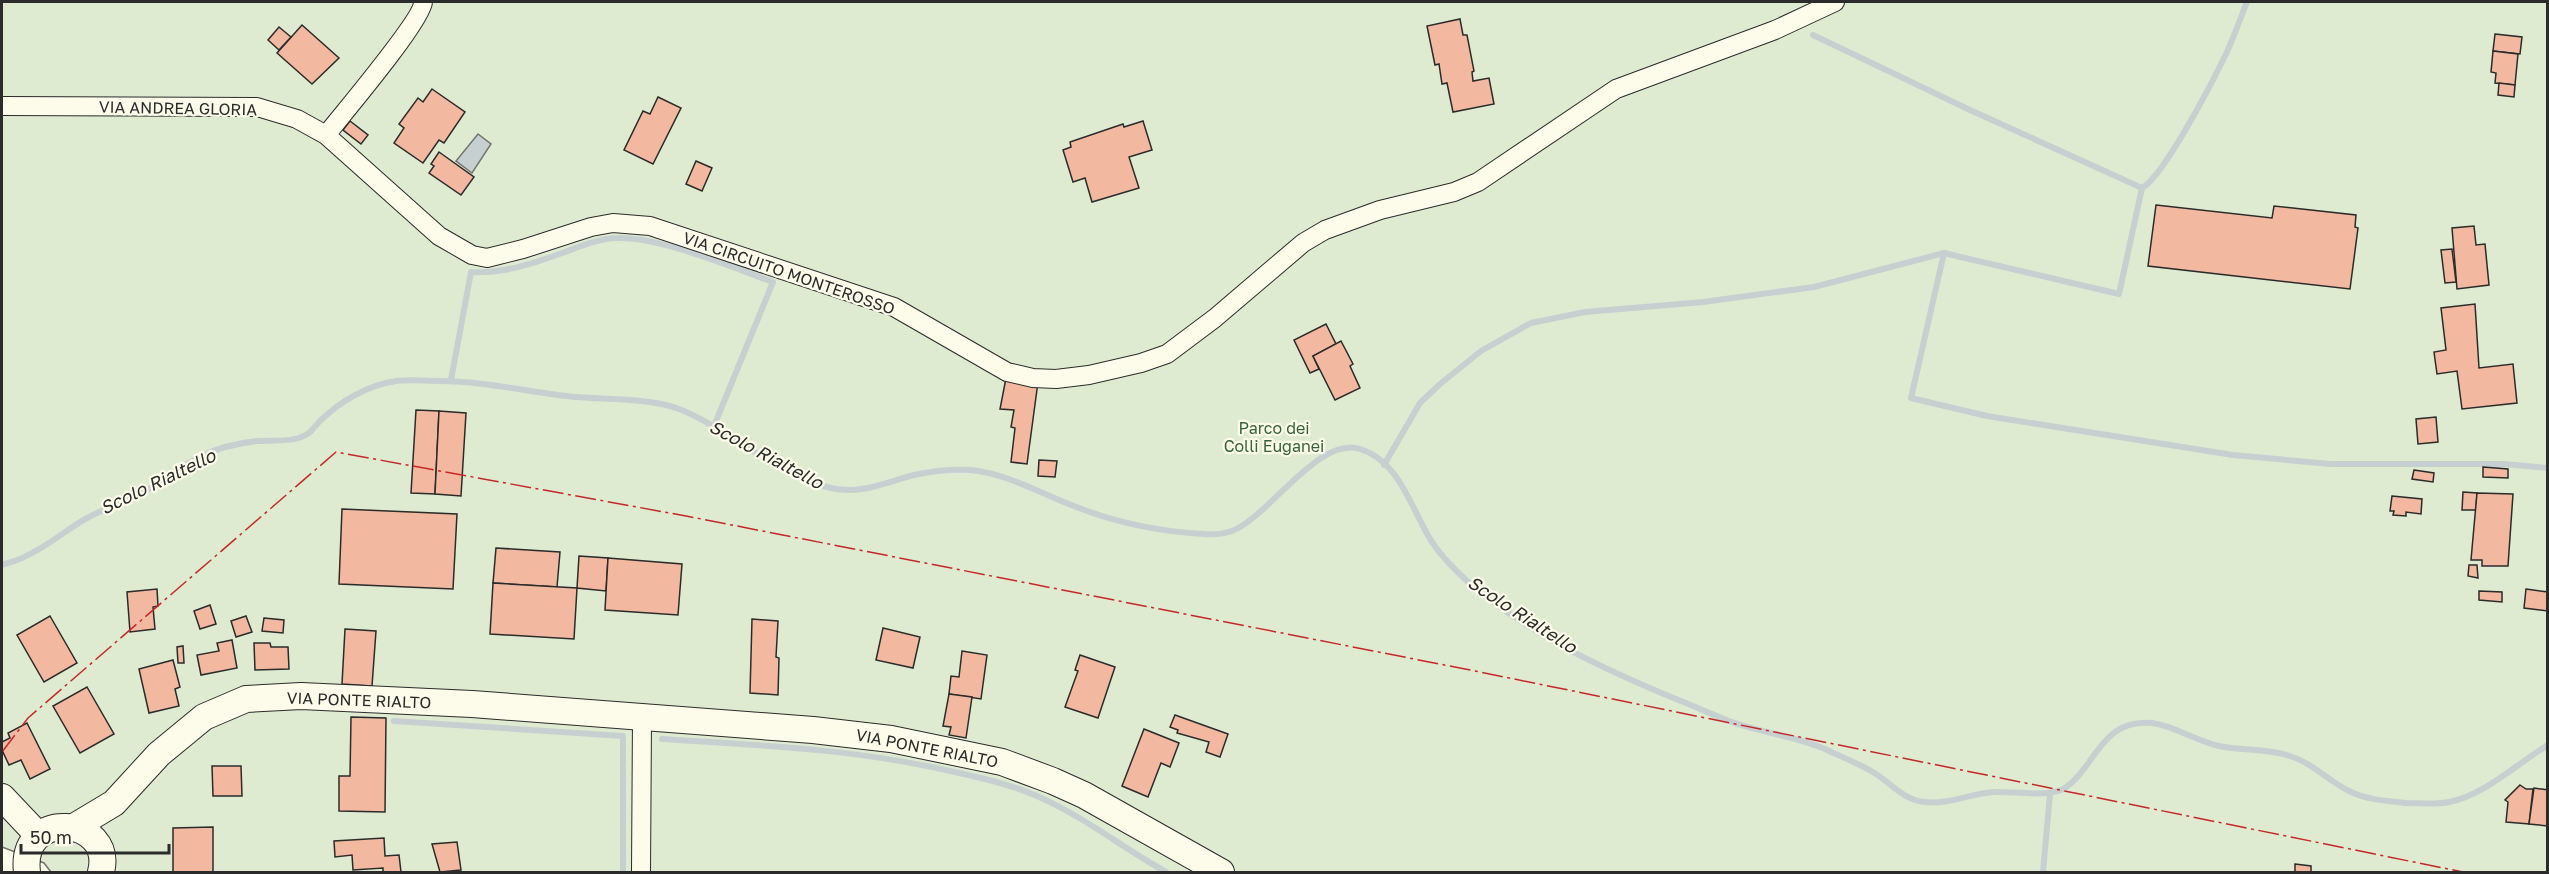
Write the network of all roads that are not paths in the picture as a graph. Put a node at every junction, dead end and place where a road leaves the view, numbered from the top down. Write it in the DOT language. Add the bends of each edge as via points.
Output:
graph roads {
  1 [pos="423,2"];
  2 [pos="1835,2"];
  3 [pos="2,106"];
  4 [pos="326,135"];
  5 [pos="642,718"];
  6 [pos="114,803"];
  7 [pos="4,805"];
  8 [pos="74,827"];
  9 [pos="38,835"];
  10 [pos="99,847"];
  11 [pos="27,873"];
  12 [pos="101,873"];
  13 [pos="641,873"];
  14 [pos="1221,873"];
  1 -- 4 [label="street" via="410,28"];
  2 -- 4 [label="street, VIA CIRCUITO MONTEROSSO" via="1775,30 1616,89 1478,182 1325,230 1303,243 1167,354 1089,375 1056,379 1007,372 894,307 650,226 613,223 486,258 472,255 439,236"];
  3 -- 4 [label="street, VIA ANDREA GLORIA" via="257,107 297,119"];
  5 -- 6 [label="main road, VIA PONTE RIALTO" via="472,704 301,696 246,699 204,717 185,731"];
  5 -- 13 [label="street"];
  5 -- 14 [label="main road, VIA PONTE RIALTO" via="882,737 1002,762 1084,795"];
  6 -- 8 [label="main road, VIA PONTE RIALTO"];
  6 -- 10 [label="main road, VIA PONTE RIALTO"];
  7 -- 9 [label="main road"];
  8 -- 9 [label="main road" via="52,828"];
  8 -- 10 [label="main road"];
  9 -- 11 [label="main road" via="29,850"];
  10 -- 12 [label="main road"];
}
